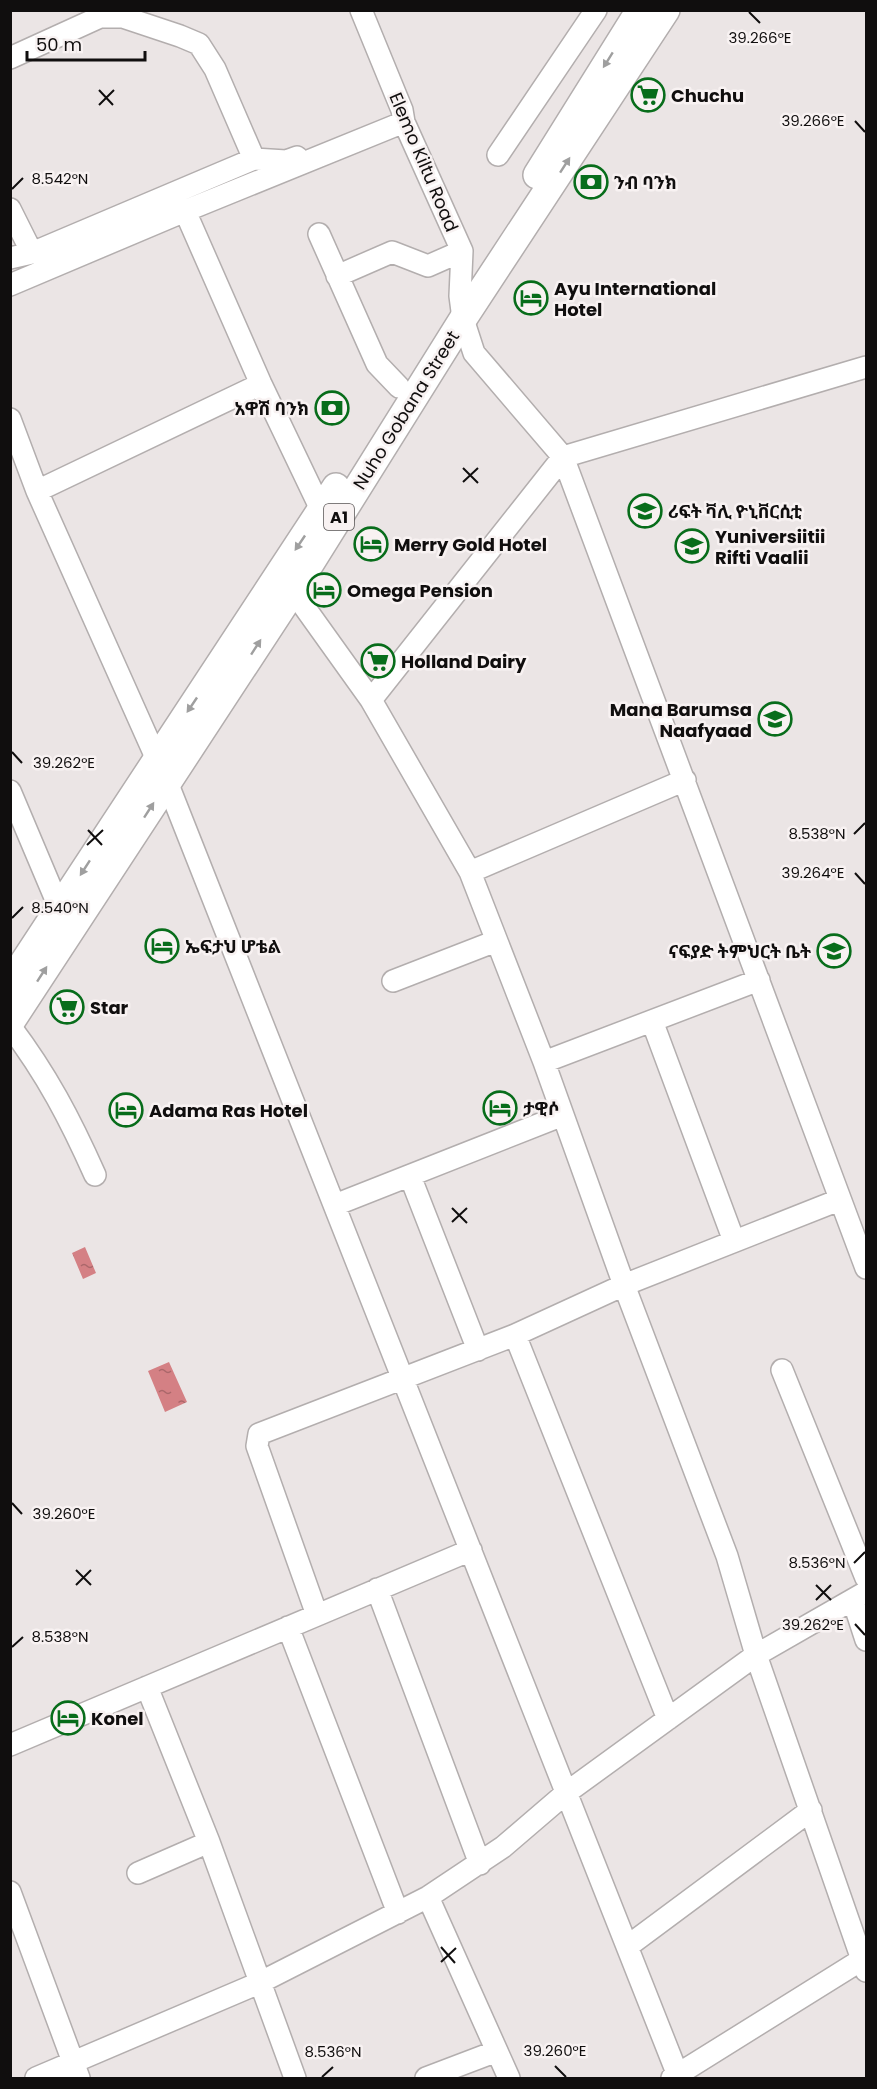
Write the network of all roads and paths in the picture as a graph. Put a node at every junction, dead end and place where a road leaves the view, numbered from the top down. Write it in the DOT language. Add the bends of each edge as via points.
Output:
graph roads {
  1 [pos="361,10"];
  2 [pos="596,10"];
  3 [pos="640,10"];
  4 [pos="666,10"];
  5 [pos="10,58"];
  6 [pos="403,116"];
  7 [pos="498,155"];
  8 [pos="254,159"];
  9 [pos="10,209"];
  10 [pos="185,211"];
  11 [pos="319,234"];
  12 [pos="462,251"];
  13 [pos="32,253"];
  14 [pos="10,258"];
  15 [pos="337,276"];
  16 [pos="10,285"];
  17 [pos="462,308"];
  18 [pos="867,367"];
  19 [pos="261,384"];
  20 [pos="399,387"];
  21 [pos="10,419"];
  22 [pos="563,457"];
  23 [pos="37,490"];
  24 [pos="326,521"];
  25 [pos="293,591"];
  26 [pos="371,700"];
  27 [pos="162,771"];
  28 [pos="685,780"];
  29 [pos="10,791"];
  30 [pos="470,872"];
  31 [pos="60,907"];
  32 [pos="496,941"];
  33 [pos="759,980"];
  34 [pos="393,981"];
  35 [pos="10,983"];
  36 [pos="652,1021"];
  37 [pos="10,1025"];
  38 [pos="544,1062"];
  39 [pos="563,1115"];
  40 [pos="95,1174"];
  41 [pos="410,1176"];
  42 [pos="839,1200"];
  43 [pos="335,1205"];
  44 [pos="734,1241"];
  45 [pos="867,1268"];
  46 [pos="624,1285"];
  47 [pos="515,1335"];
  48 [pos="478,1350"];
  49 [pos="782,1370"];
  50 [pos="404,1379"];
  51 [pos="471,1550"];
  52 [pos="867,1578"];
  53 [pos="377,1589"];
  54 [pos="860,1596"];
  55 [pos="317,1615"];
  56 [pos="288,1628"];
  57 [pos="867,1640"];
  58 [pos="756,1655"];
  59 [pos="147,1687"];
  60 [pos="668,1719"];
  61 [pos="10,1745"];
  62 [pos="566,1793"];
  63 [pos="811,1810"];
  64 [pos="209,1842"];
  65 [pos="480,1864"];
  66 [pos="138,1873"];
  67 [pos="10,1892"];
  68 [pos="428,1897"];
  69 [pos="398,1913"];
  70 [pos="628,1946"];
  71 [pos="865,1962"];
  72 [pos="259,1983"];
  73 [pos="497,2051"];
  74 [pos="76,2070"];
  75 [pos="676,2078"];
  76 [pos="36,2079"];
  77 [pos="295,2079"];
  78 [pos="426,2079"];
  79 [pos="509,2079"];
  1 -- 6 [label="street, Elemo Kiltu Road"];
  2 -- 7 [label="street"];
  3 -- 17 [label="main road, Nuho Gobana Street / A1, one-way"];
  17 -- 4 [label="main road, Nuho Gobana Street / A1, one-way"];
  5 -- 8 [label="street" via="100,17 123,17 180,36 199,44"];
  6 -- 8 [label="street" via="286,161"];
  6 -- 10 [label="street"];
  6 -- 12 [label="street, Elemo Kiltu Road"];
  8 -- 13 [label="street"];
  9 -- 13 [label="street"];
  10 -- 16 [label="street"];
  10 -- 19 [label="street"];
  11 -- 15 [label="street"];
  12 -- 15 [label="street" via="428,266 392,252"];
  12 -- 17 [label="street, Elemo Kiltu Road"];
  13 -- 14 [label="street"];
  15 -- 20 [label="street" via="377,364"];
  17 -- 20 [label="main road, Nuho Gobana Street / A1"];
  17 -- 22 [label="street" via="474,353"];
  17 -- 24 [label="main road, Nuho Gobana Street / A1"];
  18 -- 22 [label="street"];
  19 -- 23 [label="street"];
  19 -- 24 [label="street"];
  20 -- 24 [label="main road, Nuho Gobana Street / A1"];
  21 -- 23 [label="street"];
  22 -- 26 [label="street"];
  22 -- 28 [label="street"];
  23 -- 27 [label="street"];
  24 -- 25 [label="main road, Nuho Gobana Street / A1"];
  24 -- 27 [label="main road, Nuho Gobana Street / A1, one-way"];
  25 -- 26 [label="street"];
  27 -- 25 [label="main road, Nuho Gobana Street / A1, one-way"];
  26 -- 30 [label="street"];
  27 -- 31 [label="main road, Nuho Gobana Street / A1, one-way"];
  37 -- 27 [label="main road, Nuho Gobana Street / A1, one-way"];
  27 -- 43 [label="street"];
  28 -- 30 [label="street"];
  28 -- 33 [label="street"];
  29 -- 31 [label="street"];
  30 -- 32 [label="street"];
  31 -- 35 [label="main road, Nuho Gobana Street / A1"];
  32 -- 34 [label="street"];
  32 -- 38 [label="street"];
  33 -- 36 [label="street"];
  33 -- 42 [label="street"];
  36 -- 38 [label="street"];
  36 -- 44 [label="street"];
  37 -- 40 [label="street" via="67,1112"];
  38 -- 39 [label="street"];
  39 -- 41 [label="street"];
  39 -- 46 [label="street"];
  41 -- 43 [label="street"];
  41 -- 48 [label="street"];
  42 -- 44 [label="street"];
  42 -- 45 [label="street"];
  43 -- 50 [label="street"];
  44 -- 46 [label="street"];
  46 -- 47 [label="street"];
  46 -- 58 [label="street" via="727,1556"];
  47 -- 48 [label="street"];
  47 -- 60 [label="street"];
  48 -- 50 [label="street"];
  49 -- 52 [label="street"];
  50 -- 51 [label="street"];
  50 -- 55 [label="street" via="259,1434 257,1446"];
  51 -- 53 [label="street"];
  51 -- 62 [label="street"];
  53 -- 55 [label="street"];
  53 -- 65 [label="street"];
  54 -- 57 [label="street"];
  54 -- 58 [label="street"];
  55 -- 56 [label="street"];
  56 -- 59 [label="street"];
  56 -- 69 [label="street"];
  58 -- 60 [label="street"];
  58 -- 63 [label="street"];
  59 -- 61 [label="street"];
  59 -- 64 [label="street"];
  60 -- 62 [label="street"];
  62 -- 65 [label="street"];
  62 -- 70 [label="street"];
  63 -- 70 [label="street"];
  63 -- 71 [label="street"];
  64 -- 66 [label="street"];
  64 -- 72 [label="street"];
  65 -- 68 [label="street"];
  67 -- 74 [label="street"];
  68 -- 69 [label="street"];
  68 -- 73 [label="street"];
  69 -- 72 [label="street"];
  70 -- 75 [label="street"];
  71 -- 75 [label="street"];
  72 -- 74 [label="street"];
  72 -- 77 [label="street"];
  73 -- 78 [label="street"];
  73 -- 79 [label="street"];
  74 -- 76 [label="street"];
}
